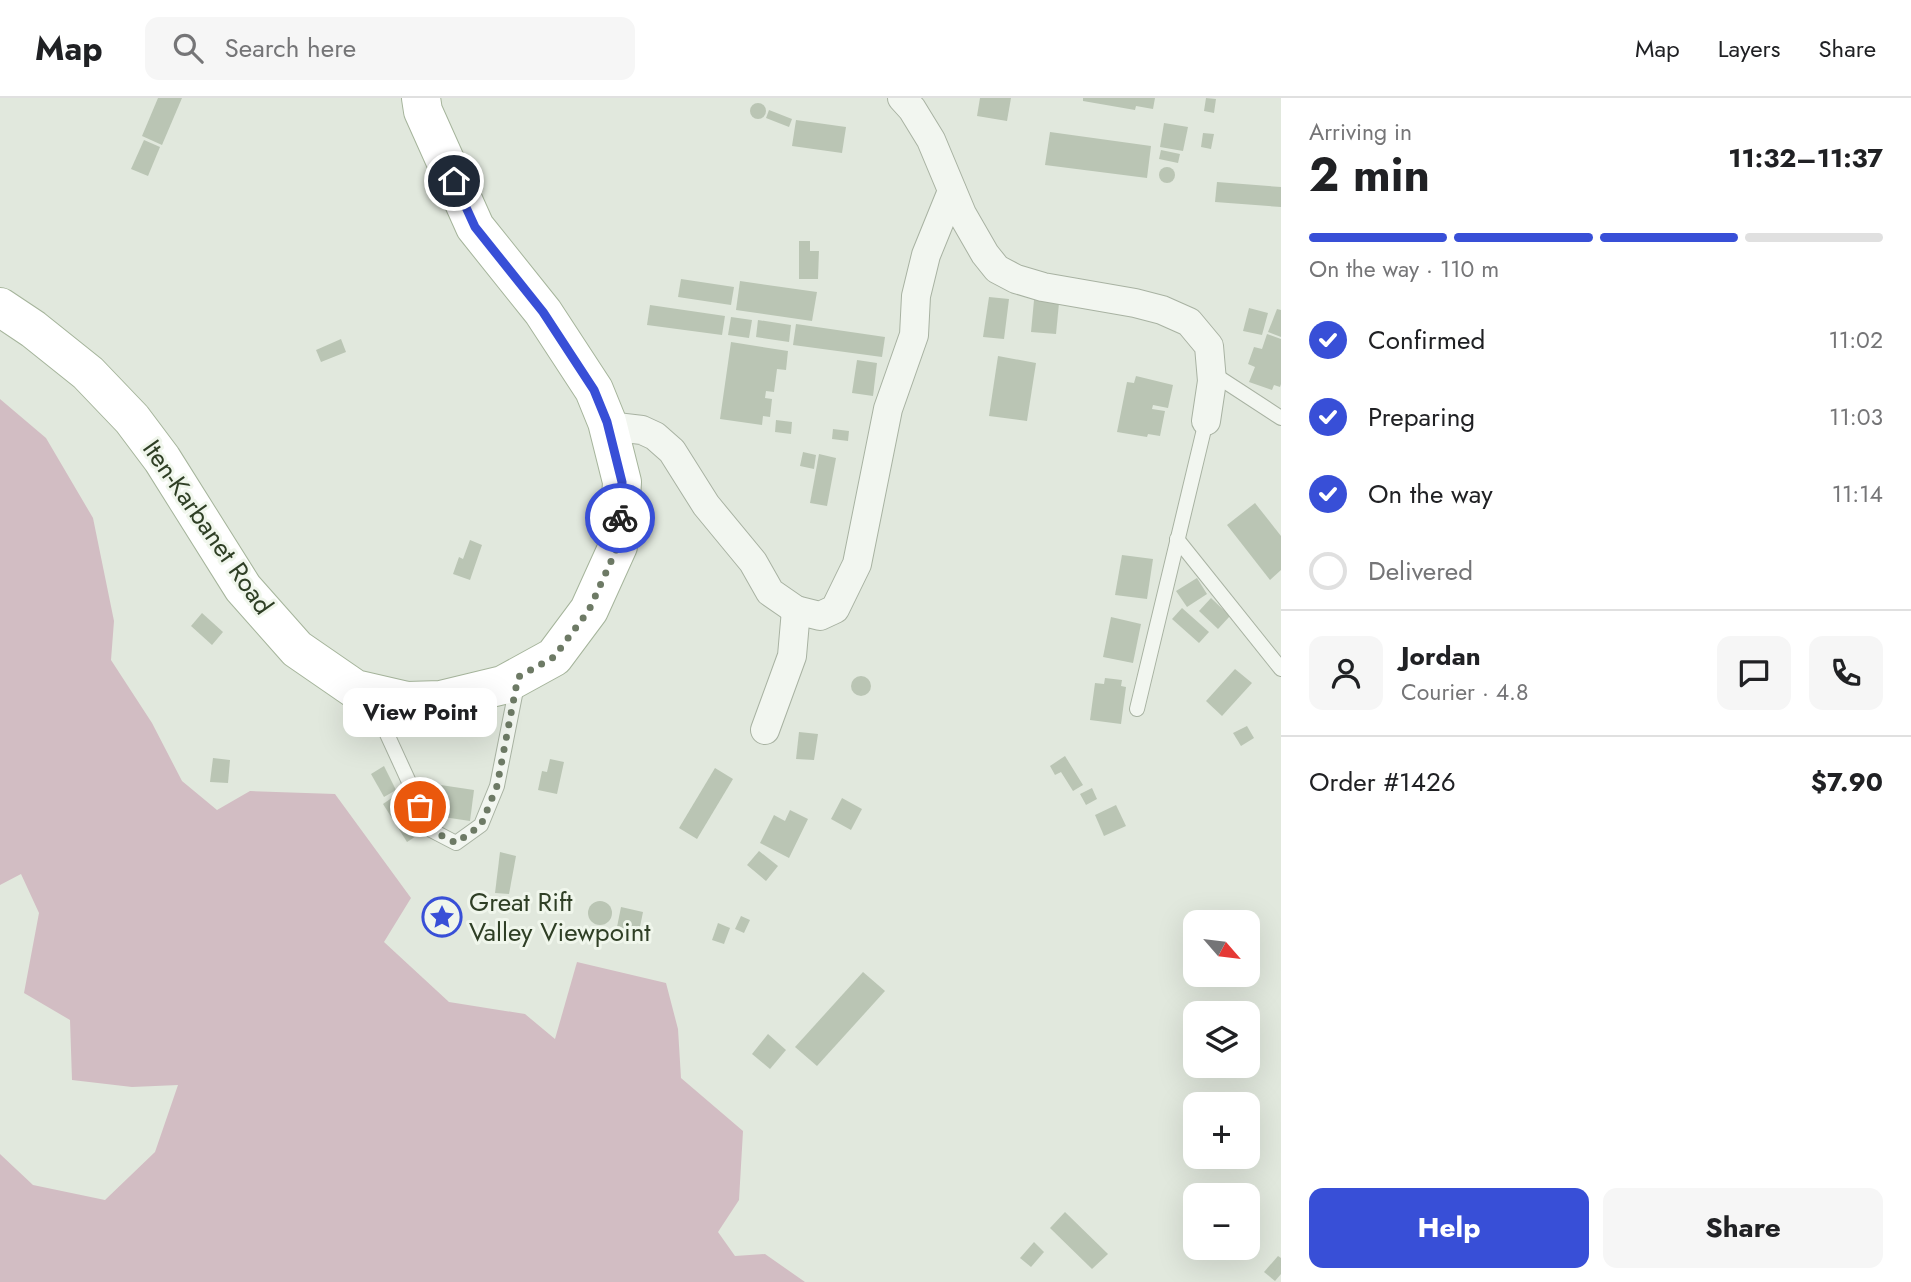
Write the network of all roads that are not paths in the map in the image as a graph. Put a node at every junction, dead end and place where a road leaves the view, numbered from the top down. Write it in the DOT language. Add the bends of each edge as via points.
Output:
graph roads {
  1 [pos="421,98"];
  2 [pos="902,98"];
  3 [pos="952,191"];
  4 [pos="0,307"];
  5 [pos="1212,373"];
  6 [pos="1281,418"];
  7 [pos="1206,421"];
  8 [pos="608,426"];
  9 [pos="1178,539"];
  10 [pos="796,610"];
  11 [pos="1281,669"];
  12 [pos="518,677"];
  13 [pos="368,692"];
  14 [pos="1137,709"];
  15 [pos="765,730"];
  1 -- 8 [label="main road, Iten-Karbanet Road" via="475,227 543,312 594,390"];
  2 -- 3 [label="street" via="931,140"];
  3 -- 5 [label="street" via="997,269 1043,287 1135,303 1189,322 1209,346"];
  3 -- 10 [label="street" via="926,255 916,296 914,335 888,409 857,564 835,609 820,616"];
  4 -- 13 [label="main road, Iten-Karbanet Road" via="88,373 132,419 243,588 297,649 355,690"];
  5 -- 6 [label="lane"];
  5 -- 7 [label="street"];
  7 -- 9 [label="lane"];
  8 -- 10 [label="street" via="642,430 672,451 770,592"];
  8 -- 12 [label="main road, Iten-Karbanet Road" via="622,482 618,546 589,610 554,657"];
  9 -- 11 [label="lane"];
  9 -- 14 [label="lane"];
  10 -- 15 [label="street" via="792,656"];
  12 -- 13 [label="main road, Iten-Karbanet Road" via="441,700 407,701"];
  12 -- 13 [label="lane" via="497,786 481,825 456,843 431,830"];
}
